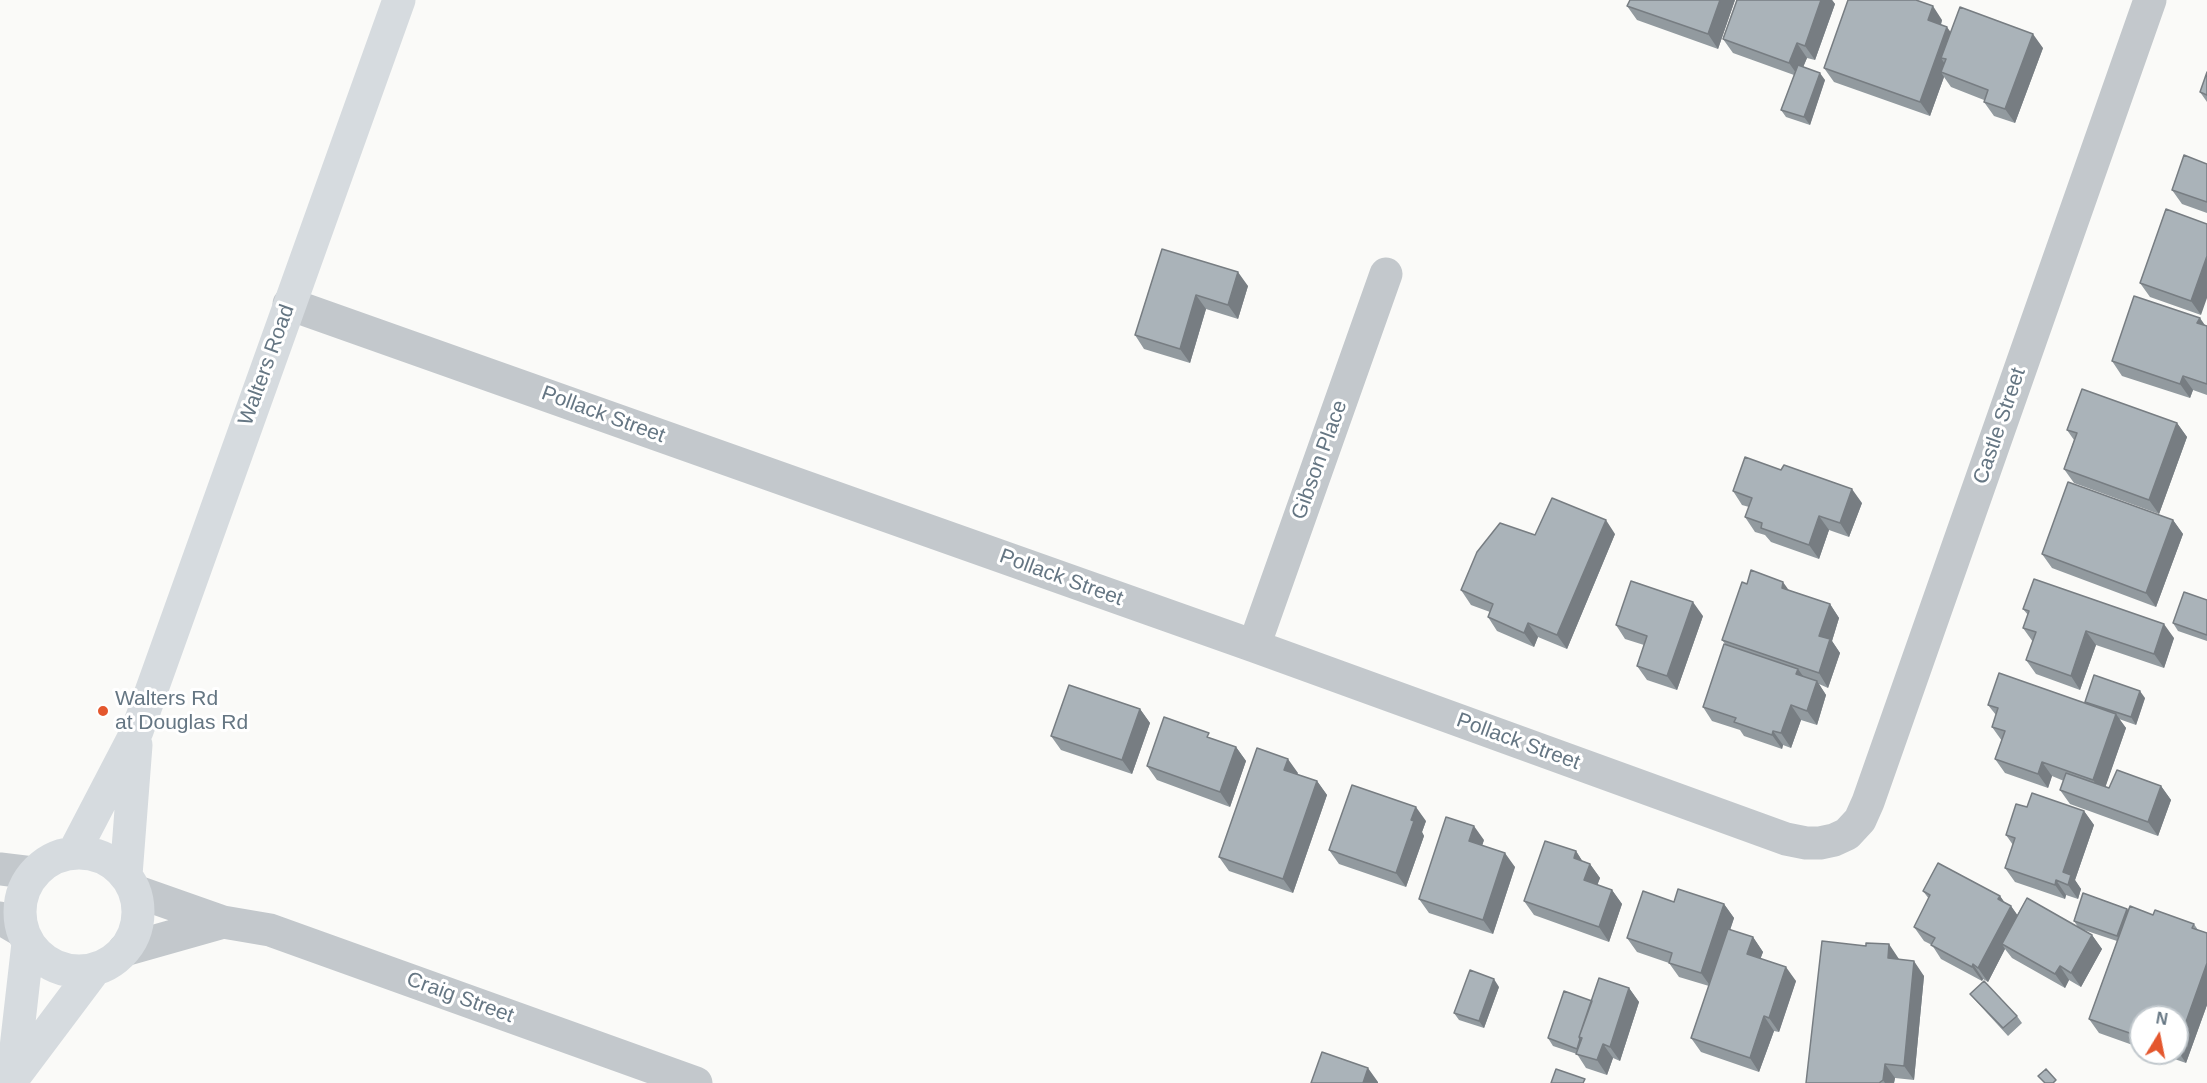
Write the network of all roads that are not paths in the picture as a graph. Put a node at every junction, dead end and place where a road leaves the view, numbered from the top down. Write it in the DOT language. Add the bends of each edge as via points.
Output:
graph roads {
  1 [pos="399,0"];
  2 [pos="2150,0"];
  3 [pos="1386,274"];
  4 [pos="289,303"];
  5 [pos="1254,646"];
  6 [pos="137,731"];
  7 [pos="1834,840"];
  8 [pos="74,852"];
  9 [pos="0,869"];
  10 [pos="33,873"];
  11 [pos="130,883"];
  12 [pos="223,922"];
  13 [pos="16,930"];
  14 [pos="124,950"];
  15 [pos="95,969"];
  16 [pos="13,1080"];
  17 [pos="696,1083"];
  1 -- 4 [label="main road, Walters Road"];
  2 -- 7 [label="street, Castle Street" via="1868,802 1860,820 1847,834"];
  3 -- 5 [label="street, Gibson Place"];
  4 -- 5 [label="street, Pollack Street"];
  4 -- 6 [label="main road, Walters Road"];
  5 -- 7 [label="street, Pollack Street" via="1786,838 1806,843"];
  6 -- 8 [label="main road, Walters Road"];
  6 -- 11 [label="main road, Walters Road"];
  8 -- 10 [label="main road" via="45,862"];
  8 -- 11 [label="main road" via="93,854 111,862"];
  9 -- 10 [label="street"];
  10 -- 13 [label="main road" via="23,890"];
  11 -- 12 [label="street, Craig Street"];
  11 -- 14 [label="main road" via="138,907 138,922"];
  12 -- 14 [label="street, Craig Street"];
  12 -- 17 [label="street, Craig Street" via="270,930"];
  13 -- 15 [label="main road" via="40,958 57,967"];
  13 -- 16 [label="main road"];
  14 -- 15 [label="main road"];
  15 -- 16 [label="main road"];
}
